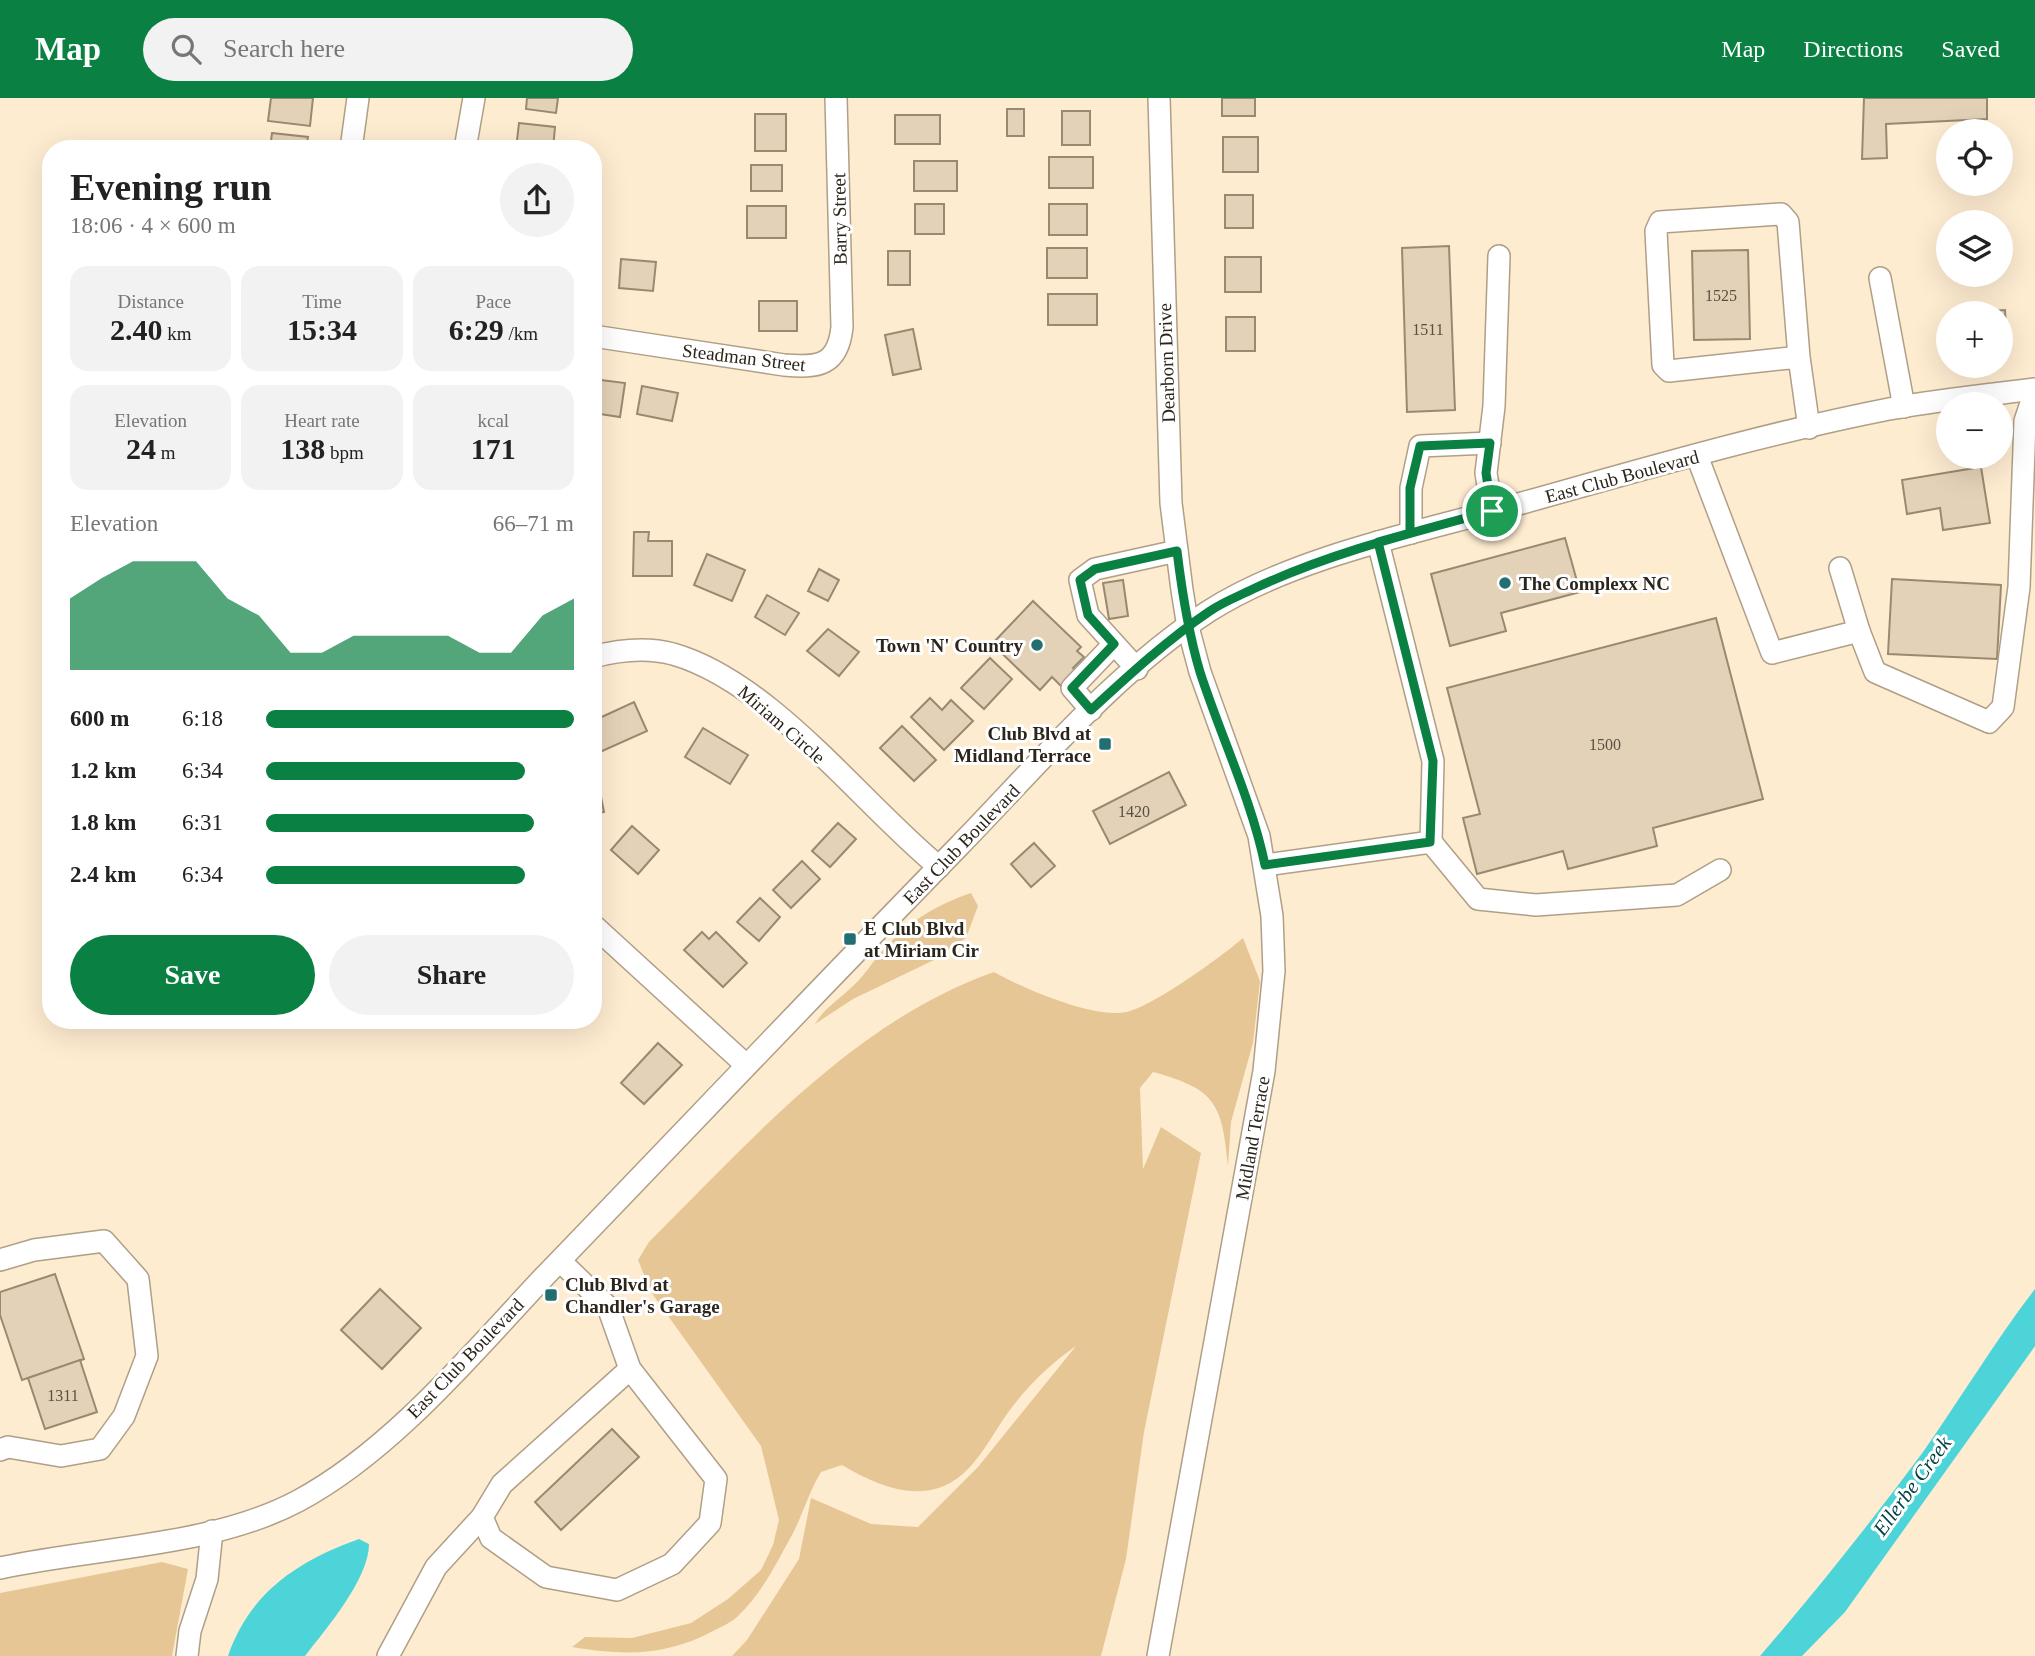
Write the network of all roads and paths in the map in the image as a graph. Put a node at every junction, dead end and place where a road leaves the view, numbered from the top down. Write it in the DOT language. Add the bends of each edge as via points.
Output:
graph roads {
  1 [pos="358,98"];
  2 [pos="474,98"];
  3 [pos="836,98"];
  4 [pos="1159,98"];
  5 [pos="352,140"];
  6 [pos="467,140"];
  7 [pos="1499,256"];
  8 [pos="1880,278"];
  9 [pos="602,337"];
  10 [pos="840,340"];
  11 [pos="1799,357"];
  12 [pos="2035,390"];
  13 [pos="1904,407"];
  14 [pos="1809,428"];
  15 [pos="1490,443"];
  16 [pos="1697,456"];
  17 [pos="1492,511"];
  18 [pos="1410,533"];
  19 [pos="2027,533"];
  20 [pos="1378,542"];
  21 [pos="1177,551"];
  22 [pos="1840,568"];
  23 [pos="1188,627"];
  24 [pos="1859,631"];
  25 [pos="1114,644"];
  26 [pos="602,655"];
  27 [pos="1137,668"];
  28 [pos="1091,710"];
  29 [pos="1430,842"];
  30 [pos="1265,865"];
  31 [pos="939,867"];
  32 [pos="1720,870"];
  33 [pos="602,933"];
  34 [pos="746,1065"];
  35 [pos="0,1260"];
  36 [pos="560,1261"];
  37 [pos="630,1369"];
  38 [pos="0,1450"];
  39 [pos="482,1517"];
  40 [pos="212,1531"];
  41 [pos="0,1568"];
  42 [pos="187,1656"];
  43 [pos="388,1656"];
  44 [pos="1158,1656"];
  1 -- 5 [label="street"];
  2 -- 6 [label="street"];
  3 -- 10 [label="street, Barry Street"];
  4 -- 21 [label="street, Dearborn Drive" via="1171,503"];
  7 -- 15 [label="street"];
  8 -- 13 [label="street"];
  9 -- 10 [label="street, Steadman Street" via="809,367 826,362"];
  11 -- 11 [label="street" via="1788,222 1781,214 1660,222 1656,231 1663,366 1669,372"];
  11 -- 14 [label="street"];
  12 -- 13 [label="street, East Club Boulevard"];
  12 -- 19 [label="street" via="2025,421"];
  13 -- 14 [label="street, East Club Boulevard"];
  14 -- 16 [label="street, East Club Boulevard"];
  15 -- 17 [label="street" via="1486,473"];
  15 -- 18 [label="street" via="1420,446 1410,488"];
  16 -- 17 [label="street, East Club Boulevard"];
  16 -- 24 [label="street" via="1772,653"];
  17 -- 18 [label="street, East Club Boulevard"];
  18 -- 20 [label="street, East Club Boulevard"];
  19 -- 24 [label="street" via="2003,707 1989,722 1875,672"];
  20 -- 23 [label="street, East Club Boulevard" via="1288,573 1212,609"];
  20 -- 29 [label="street" via="1433,761"];
  21 -- 23 [label="street, Dearborn Drive"];
  21 -- 25 [label="street" via="1095,569 1080,580 1088,615"];
  22 -- 24 [label="street"];
  23 -- 27 [label="street, East Club Boulevard"];
  23 -- 30 [label="street, Midland Terrace"];
  25 -- 27 [label="street"];
  25 -- 28 [label="street" via="1072,688"];
  26 -- 31 [label="street, Miriam Circle" via="658,652 698,663 725,677 765,705"];
  27 -- 28 [label="street, East Club Boulevard"];
  28 -- 31 [label="street, East Club Boulevard"];
  29 -- 30 [label="street"];
  29 -- 32 [label="street" via="1478,899 1536,905 1677,895"];
  30 -- 44 [label="street, Midland Terrace" via="1274,971 1264,1071"];
  31 -- 34 [label="street, East Club Boulevard"];
  33 -- 34 [label="street"];
  34 -- 36 [label="street, East Club Boulevard"];
  35 -- 38 [label="street" via="34,1250 104,1241 138,1279 148,1356 124,1416 100,1449 61,1456 8,1447"];
  36 -- 37 [label="street" via="608,1307"];
  36 -- 40 [label="street, East Club Boulevard" via="369,1454 296,1502"];
  37 -- 39 [label="street" via="502,1484"];
  37 -- 39 [label="street" via="716,1479 710,1523 672,1564 617,1590 546,1577 491,1538"];
  39 -- 43 [label="street" via="436,1567"];
  40 -- 41 [label="street, East Club Boulevard"];
  40 -- 42 [label="street" via="207,1579"];
}
